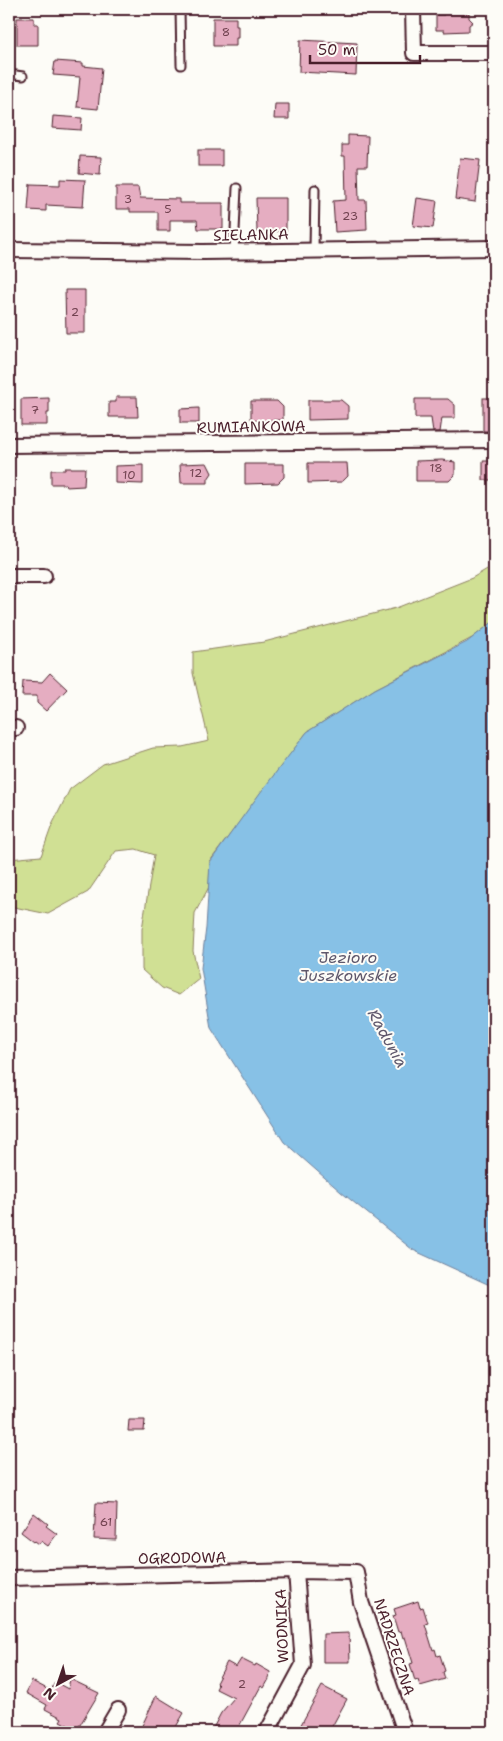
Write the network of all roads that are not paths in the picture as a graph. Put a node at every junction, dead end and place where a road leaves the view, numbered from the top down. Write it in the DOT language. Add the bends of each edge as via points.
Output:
graph roads {
  1 [pos="180,9"];
  2 [pos="413,9"];
  3 [pos="494,53"];
  4 [pos="181,65"];
  5 [pos="9,74"];
  6 [pos="23,76"];
  7 [pos="237,188"];
  8 [pos="315,189"];
  9 [pos="494,248"];
  10 [pos="9,250"];
  11 [pos="314,250"];
  12 [pos="234,252"];
  13 [pos="494,440"];
  14 [pos="9,445"];
  15 [pos="9,576"];
  16 [pos="44,576"];
  17 [pos="296,1571"];
  18 [pos="356,1572"];
  19 [pos="9,1578"];
  20 [pos="118,1710"];
  21 [pos="105,1732"];
  22 [pos="267,1732"];
  23 [pos="405,1732"];
  1 -- 4 [label="lane"];
  2 -- 3 [label="street" via="414,53"];
  5 -- 6 [label="lane"];
  7 -- 12 [label="lane"];
  8 -- 11 [label="lane"];
  9 -- 11 [label="street, SIELANKA"];
  10 -- 12 [label="street, SIELANKA"];
  11 -- 12 [label="street, SIELANKA"];
  13 -- 14 [label="street, RUMIANKOWA"];
  15 -- 16 [label="street"];
  17 -- 18 [label="street, OGRODOWA"];
  17 -- 19 [label="street, OGRODOWA"];
  17 -- 22 [label="street, WODNIKA" via="302,1665"];
  18 -- 23 [label="street, NADRZECZNA" via="361,1602"];
  20 -- 21 [label="street"];
}
